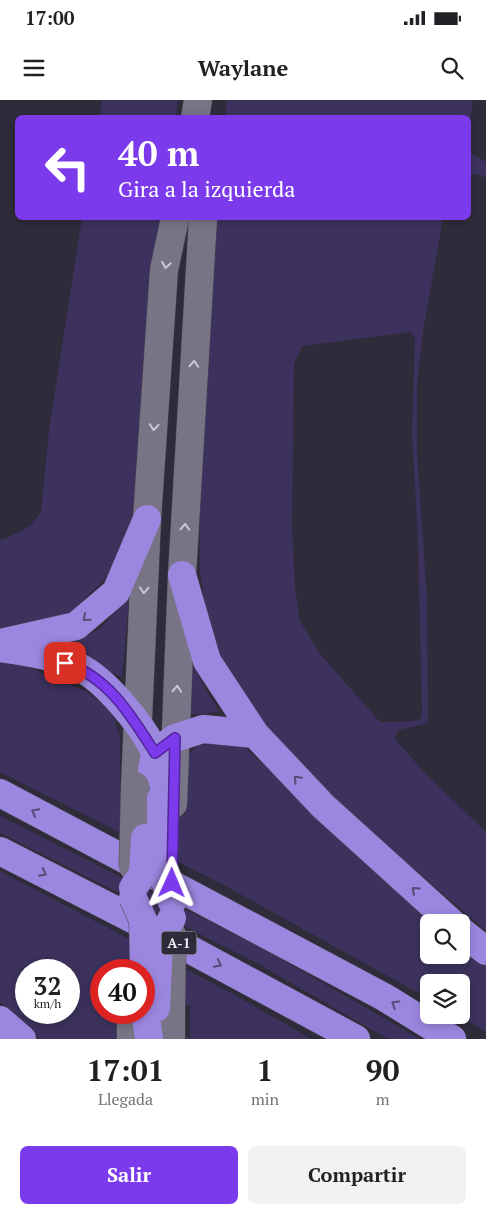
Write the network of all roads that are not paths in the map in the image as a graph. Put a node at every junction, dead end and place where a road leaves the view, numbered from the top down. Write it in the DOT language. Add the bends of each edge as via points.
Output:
graph roads {
  1 [pos="198,100"];
  2 [pos="213,100"];
  3 [pos="196,115"];
  4 [pos="211,115"];
  5 [pos="175,220"];
  6 [pos="203,220"];
  7 [pos="147,520"];
  8 [pos="182,575"];
  9 [pos="0,643"];
  10 [pos="0,648"];
  11 [pos="137,722"];
  12 [pos="255,734"];
  13 [pos="165,746"];
  14 [pos="0,793"];
  15 [pos="154,794"];
  16 [pos="0,851"];
  17 [pos="133,893"];
  18 [pos="442,914"];
  19 [pos="470,938"];
  20 [pos="486,951"];
  21 [pos="132,959"];
  22 [pos="144,959"];
  23 [pos="0,1020"];
  24 [pos="150,1025"];
  25 [pos="22,1039"];
  26 [pos="356,1039"];
  27 [pos="452,1039"];
  1 -- 3 [label="street"];
  2 -- 4 [label="street"];
  5 -- 7 [label="street, one-way" via="164,270"];
  8 -- 6 [label="street, one-way"];
  7 -- 9 [label="highway, one-way" via="116,592 76,626"];
  7 -- 11 [label="street, one-way"];
  8 -- 12 [label="highway" via="207,661"];
  13 -- 8 [label="street, one-way"];
  10 -- 11 [label="highway" via="37,654 79,668 112,692"];
  11 -- 13 [label="highway"];
  11 -- 15 [label="street"];
  12 -- 13 [label="highway" via="203,729"];
  18 -- 12 [label="highway, one-way" via="322,806"];
  13 -- 15 [label="highway"];
  27 -- 14 [label="highway, one-way" via="384,997"];
  15 -- 17 [label="highway, bridge" via="143,874"];
  15 -- 24 [label="highway, bridge" via="161,870 172,910 159,942"];
  16 -- 26 [label="highway, A-1, one-way" via="163,934"];
  17 -- 21 [label="street"];
  17 -- 22 [label="highway, bridge" via="143,920"];
  19 -- 20 [label="highway"];
  23 -- 25 [label="highway"];
}
